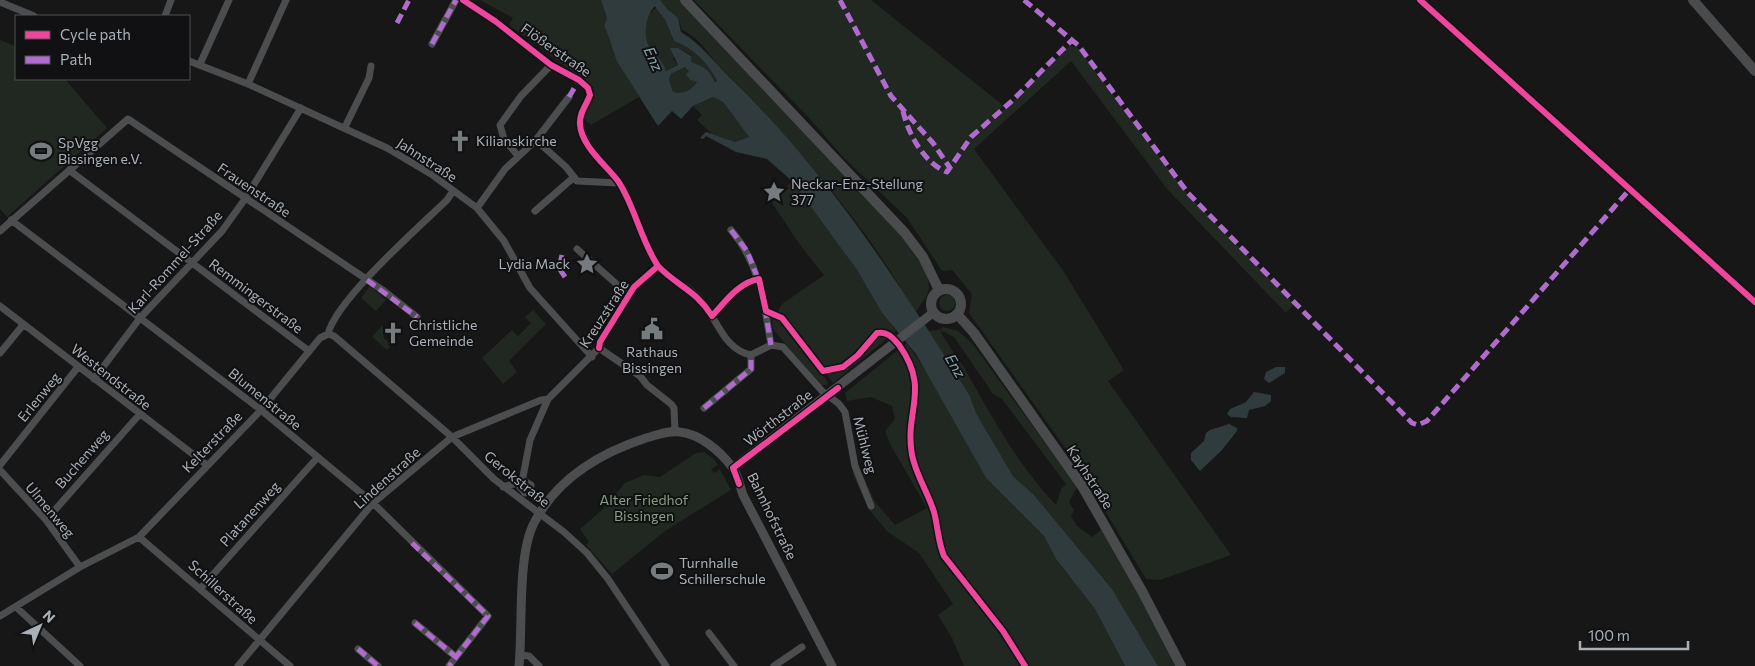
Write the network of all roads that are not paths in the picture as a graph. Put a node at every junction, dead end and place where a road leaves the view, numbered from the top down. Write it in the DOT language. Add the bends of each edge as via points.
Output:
graph roads {
  1 [pos="171,0"];
  2 [pos="229,0"];
  3 [pos="286,0"];
  4 [pos="456,0"];
  5 [pos="463,0"];
  6 [pos="685,0"];
  7 [pos="1692,0"];
  8 [pos="0,2"];
  9 [pos="32,15"];
  10 [pos="165,15"];
  11 [pos="432,44"];
  12 [pos="190,61"];
  13 [pos="200,64"];
  14 [pos="551,65"];
  15 [pos="371,66"];
  16 [pos="1755,71"];
  17 [pos="248,84"];
  18 [pos="569,97"];
  19 [pos="301,108"];
  20 [pos="344,127"];
  21 [pos="536,140"];
  22 [pos="518,156"];
  23 [pos="69,170"];
  24 [pos="574,178"];
  25 [pos="619,183"];
  26 [pos="453,191"];
  27 [pos="245,199"];
  28 [pos="477,208"];
  29 [pos="535,211"];
  30 [pos="11,220"];
  31 [pos="731,230"];
  32 [pos="0,232"];
  33 [pos="577,249"];
  34 [pos="191,263"];
  35 [pos="658,266"];
  36 [pos="367,280"];
  37 [pos="940,290"];
  38 [pos="630,296"];
  39 [pos="0,306"];
  40 [pos="932,314"];
  41 [pos="957,314"];
  42 [pos="417,317"];
  43 [pos="140,318"];
  44 [pos="23,325"];
  45 [pos="328,334"];
  46 [pos="771,345"];
  47 [pos="599,348"];
  48 [pos="309,351"];
  49 [pos="0,353"];
  50 [pos="751,354"];
  51 [pos="592,357"];
  52 [pos="78,367"];
  53 [pos="94,379"];
  54 [pos="827,396"];
  55 [pos="548,399"];
  56 [pos="704,408"];
  57 [pos="261,410"];
  58 [pos="139,415"];
  59 [pos="675,431"];
  60 [pos="452,437"];
  61 [pos="317,458"];
  62 [pos="0,465"];
  63 [pos="207,465"];
  64 [pos="733,468"];
  65 [pos="0,470"];
  66 [pos="503,488"];
  67 [pos="373,504"];
  68 [pos="871,506"];
  69 [pos="540,513"];
  70 [pos="46,520"];
  71 [pos="139,537"];
  72 [pos="80,567"];
  73 [pos="201,588"];
  74 [pos="16,607"];
  75 [pos="0,616"];
  76 [pos="414,623"];
  77 [pos="709,633"];
  78 [pos="259,641"];
  79 [pos="802,647"];
  80 [pos="358,649"];
  81 [pos="520,655"];
  82 [pos="456,656"];
  83 [pos="80,666"];
  84 [pos="238,666"];
  85 [pos="290,666"];
  86 [pos="378,666"];
  87 [pos="449,666"];
  88 [pos="519,666"];
  89 [pos="539,666"];
  90 [pos="666,666"];
  91 [pos="734,666"];
  92 [pos="774,666"];
  93 [pos="832,666"];
  94 [pos="1181,666"];
  1 -- 10 [label="street"];
  2 -- 13 [label="street"];
  3 -- 17 [label="street"];
  4 -- 11 [label="street"];
  5 -- 14 [label="street, Flößerstraße"];
  6 -- 37 [label="main road" via="905,233 923,257"];
  7 -- 16 [label="main road"];
  8 -- 9 [label="street"];
  12 -- 13 [label="street, Jahnstraße"];
  13 -- 17 [label="street, Jahnstraße"];
  14 -- 22 [label="street" via="500,125 504,139"];
  14 -- 25 [label="street, Flößerstraße" via="588,88 590,95 581,114 583,136"];
  15 -- 20 [label="street" via="369,78"];
  17 -- 19 [label="street, Jahnstraße"];
  18 -- 21 [label="street"];
  19 -- 20 [label="street, Jahnstraße"];
  19 -- 27 [label="street, Karl-Rommel-Straße"];
  20 -- 26 [label="street, Jahnstraße" via="415,164"];
  21 -- 22 [label="street"];
  21 -- 24 [label="street"];
  22 -- 28 [label="street"];
  23 -- 27 [label="street, Frauenstraße" via="128,120"];
  23 -- 30 [label="street"];
  23 -- 34 [label="street, Remmingerstraße"];
  24 -- 25 [label="street" via="577,181"];
  24 -- 29 [label="street"];
  25 -- 35 [label="street, Flößerstraße"];
  26 -- 28 [label="street, Jahnstraße"];
  26 -- 36 [label="street, Kelterstraße"];
  27 -- 34 [label="street, Karl-Rommel-Straße" via="222,231"];
  27 -- 36 [label="street, Frauenstraße"];
  28 -- 51 [label="street, Jahnstraße" via="504,241 530,288"];
  30 -- 32 [label="street"];
  30 -- 43 [label="street, Blumenstraße"];
  31 -- 46 [label="street" via="747,251 756,271"];
  33 -- 38 [label="street"];
  34 -- 43 [label="street, Karl-Rommel-Straße"];
  34 -- 48 [label="street, Remmingerstraße"];
  35 -- 38 [label="street, Kreuzstraße" via="634,287"];
  35 -- 50 [label="street, Flößerstraße" via="700,298 731,345 738,351"];
  36 -- 42 [label="street, Frauenstraße"];
  36 -- 45 [label="street, Kelterstraße" via="333,320"];
  37 -- 40 [label="main road" via="931,302"];
  37 -- 41 [label="main road" via="957,293 962,304"];
  38 -- 47 [label="street, Kreuzstraße"];
  39 -- 44 [label="street, Westendstraße"];
  40 -- 41 [label="main road" via="945,319"];
  40 -- 54 [label="street, Wörthstraße"];
  41 -- 94 [label="main road, Kayhstraße" via="974,333 1082,486"];
  43 -- 53 [label="street, Karl-Rommel-Straße"];
  43 -- 57 [label="street, Blumenstraße"];
  44 -- 49 [label="street"];
  44 -- 52 [label="street, Westendstraße"];
  45 -- 48 [label="street, Kelterstraße"];
  45 -- 60 [label="street, Gerokstraße"];
  46 -- 50 [label="street"];
  46 -- 54 [label="street" via="789,352"];
  47 -- 51 [label="street, Kreuzstraße"];
  47 -- 59 [label="street" via="640,376 671,404"];
  48 -- 57 [label="street, Kelterstraße"];
  50 -- 56 [label="street" via="751,370"];
  51 -- 55 [label="street, Kreuzstraße"];
  52 -- 53 [label="street, Westendstraße"];
  52 -- 62 [label="street, Erlenweg"];
  53 -- 58 [label="street, Westendstraße"];
  54 -- 64 [label="street, Wörthstraße"];
  54 -- 68 [label="street, Mühlweg" via="845,412 855,466"];
  55 -- 60 [label="street, Lindenstraße"];
  55 -- 66 [label="street, Kreuzstraße" via="530,440 522,482"];
  57 -- 61 [label="street, Blumenstraße"];
  57 -- 63 [label="street, Kelterstraße"];
  58 -- 63 [label="street, Westendstraße"];
  58 -- 70 [label="street, Buchenweg"];
  59 -- 64 [label="street, Bahnhofstraße" via="702,439"];
  59 -- 69 [label="street" via="620,448 587,465 559,488"];
  60 -- 66 [label="street, Gerokstraße"];
  60 -- 67 [label="street, Lindenstraße"];
  61 -- 67 [label="street, Blumenstraße"];
  61 -- 73 [label="street, Platanenweg"];
  63 -- 71 [label="street, Kelterstraße"];
  64 -- 93 [label="street, Bahnhofstraße" via="743,495"];
  65 -- 70 [label="street, Ulmenweg"];
  66 -- 69 [label="street, Gerokstraße"];
  67 -- 78 [label="street, Lindenstraße"];
  67 -- 82 [label="street, Blumenstraße" via="488,616"];
  69 -- 81 [label="street" via="528,535 524,558"];
  69 -- 90 [label="street, Gerokstraße" via="596,562"];
  70 -- 72 [label="street, Ulmenweg"];
  71 -- 72 [label="street, Kelterstraße"];
  71 -- 73 [label="street, Schillerstraße"];
  72 -- 74 [label="street, Kelterstraße"];
  73 -- 78 [label="street, Schillerstraße"];
  74 -- 75 [label="street, Kelterstraße"];
  74 -- 83 [label="street"];
  76 -- 82 [label="street"];
  77 -- 91 [label="street"];
  78 -- 84 [label="street, Lindenstraße"];
  78 -- 85 [label="street, Schillerstraße"];
  79 -- 92 [label="street"];
  80 -- 86 [label="street"];
  81 -- 88 [label="street"];
  81 -- 89 [label="street" via="529,656"];
  82 -- 87 [label="street"];
}
